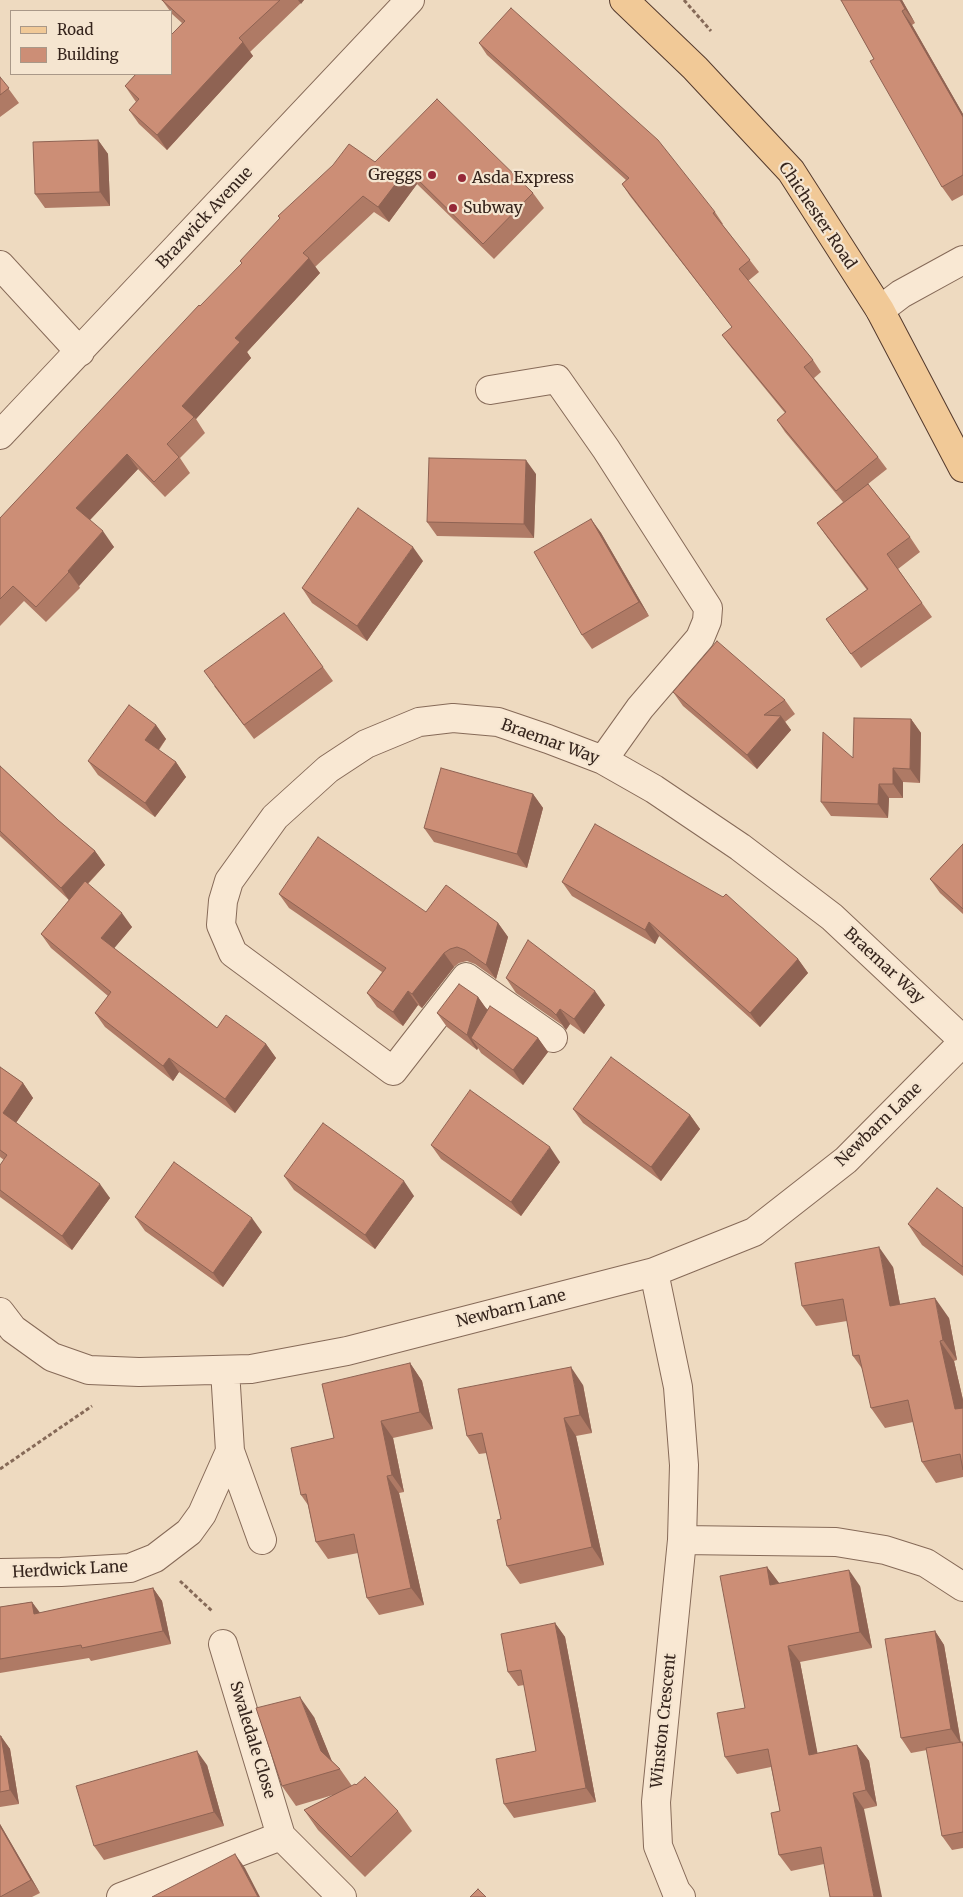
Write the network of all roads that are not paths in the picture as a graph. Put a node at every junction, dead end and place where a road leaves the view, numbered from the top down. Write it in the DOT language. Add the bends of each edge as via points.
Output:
graph roads {
  1 [pos="410,0"];
  2 [pos="624,0"];
  3 [pos="963,260"];
  4 [pos="0,265"];
  5 [pos="880,310"];
  6 [pos="80,352"];
  7 [pos="490,390"];
  8 [pos="0,435"];
  9 [pos="963,468"];
  10 [pos="603,760"];
  11 [pos="553,1038"];
  12 [pos="963,1041"];
  13 [pos="654,1272"];
  14 [pos="0,1312"];
  15 [pos="225,1370"];
  16 [pos="230,1451"];
  17 [pos="262,1540"];
  18 [pos="682,1540"];
  19 [pos="0,1573"];
  20 [pos="963,1587"];
  21 [pos="224,1644"];
  22 [pos="281,1836"];
  23 [pos="121,1897"];
  24 [pos="342,1897"];
  25 [pos="681,1897"];
  1 -- 6 [label="street, Brazwick Avenue"];
  2 -- 5 [label="main road, Chichester Road" via="690,62 791,171"];
  3 -- 5 [label="street" via="901,294"];
  4 -- 6 [label="street"];
  5 -- 9 [label="main road, Chichester Road"];
  6 -- 8 [label="street, Brazwick Avenue"];
  7 -- 10 [label="street" via="557,379 708,608 708,621 700,638 640,708"];
  10 -- 11 [label="street, Braemar Way" via="498,722 453,718 419,722 366,744 328,769 275,817 229,881 223,901 221,925 232,954 393,1071 466,977"];
  10 -- 12 [label="street, Braemar Way" via="654,789 740,847 832,917"];
  12 -- 13 [label="street, Newbarn Lane" via="846,1160 754,1232"];
  13 -- 15 [label="street, Newbarn Lane" via="347,1351 251,1369"];
  13 -- 18 [label="street, Winston Crescent" via="678,1387 684,1465"];
  14 -- 15 [label="street, Newbarn Lane" via="13,1329 52,1357 89,1370"];
  15 -- 16 [label="street"];
  16 -- 17 [label="street"];
  16 -- 19 [label="street, Herdwick Lane" via="202,1514 190,1532 155,1558 130,1568"];
  18 -- 20 [label="street" via="836,1542 885,1550 926,1563"];
  18 -- 25 [label="street, Winston Crescent" via="656,1802 658,1846"];
  21 -- 22 [label="street, Swaledale Close"];
  22 -- 23 [label="street"];
  22 -- 24 [label="street, Swaledale Close"];
}
